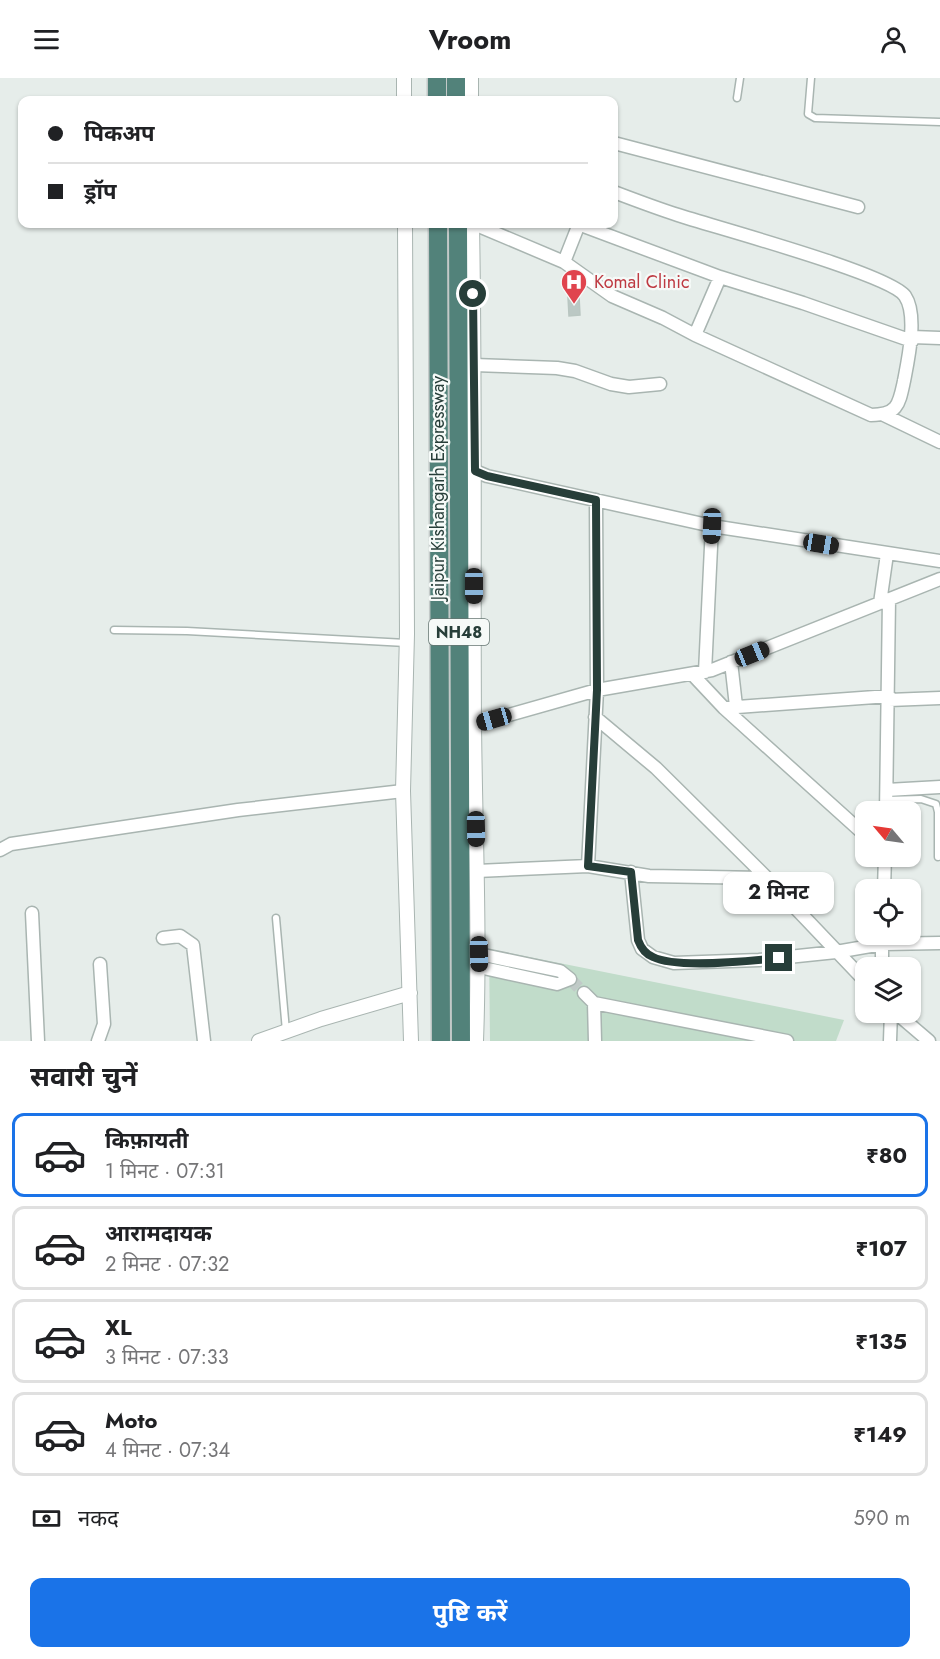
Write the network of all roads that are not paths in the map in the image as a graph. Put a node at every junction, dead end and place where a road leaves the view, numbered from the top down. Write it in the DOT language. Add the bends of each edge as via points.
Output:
graph roads {
  1 [pos="404,78"];
  2 [pos="437,78"];
  3 [pos="456,78"];
  4 [pos="471,78"];
  5 [pos="740,78"];
  6 [pos="811,78"];
  7 [pos="404,96"];
  8 [pos="437,96"];
  9 [pos="456,96"];
  10 [pos="471,96"];
  11 [pos="736,99"];
  12 [pos="940,122"];
  13 [pos="618,144"];
  14 [pos="618,193"];
  15 [pos="858,207"];
  16 [pos="405,228"];
  17 [pos="438,228"];
  18 [pos="458,228"];
  19 [pos="473,228"];
  20 [pos="483,228"];
  21 [pos="577,228"];
  22 [pos="590,228"];
  23 [pos="564,262"];
  24 [pos="720,277"];
  25 [pos="695,335"];
  26 [pos="940,338"];
  27 [pos="912,339"];
  28 [pos="474,365"];
  29 [pos="660,384"];
  30 [pos="884,415"];
  31 [pos="940,442"];
  32 [pos="475,471"];
  33 [pos="596,500"];
  34 [pos="712,526"];
  35 [pos="887,554"];
  36 [pos="940,561"];
  37 [pos="940,579"];
  38 [pos="885,601"];
  39 [pos="114,630"];
  40 [pos="407,644"];
  41 [pos="731,662"];
  42 [pos="699,674"];
  43 [pos="597,690"];
  44 [pos="889,698"];
  45 [pos="940,698"];
  46 [pos="730,707"];
  47 [pos="595,717"];
  48 [pos="474,725"];
  49 [pos="940,787"];
  50 [pos="403,792"];
  51 [pos="887,801"];
  52 [pos="855,826"];
  53 [pos="0,850"];
  54 [pos="938,857"];
  55 [pos="588,866"];
  56 [pos="477,871"];
  57 [pos="631,872"];
  58 [pos="767,878"];
  59 [pos="32,913"];
  60 [pos="276,918"];
  61 [pos="162,938"];
  62 [pos="921,942"];
  63 [pos="940,943"];
  64 [pos="861,945"];
  65 [pos="836,952"];
  66 [pos="479,961"];
  67 [pos="100,964"];
  68 [pos="855,971"];
  69 [pos="410,993"];
  70 [pos="584,993"];
  71 [pos="594,1003"];
  72 [pos="892,1023"];
  73 [pos="907,1023"];
  74 [pos="104,1024"];
  75 [pos="282,1036"];
  76 [pos="38,1041"];
  77 [pos="98,1041"];
  78 [pos="106,1041"];
  79 [pos="204,1041"];
  80 [pos="259,1041"];
  81 [pos="411,1041"];
  82 [pos="441,1041"];
  83 [pos="462,1041"];
  84 [pos="476,1041"];
  85 [pos="595,1041"];
  86 [pos="787,1041"];
  87 [pos="890,1041"];
  88 [pos="929,1041"];
  1 -- 7 [label="street"];
  2 -- 8 [label="highway"];
  3 -- 9 [label="highway"];
  4 -- 10 [label="street"];
  5 -- 11 [label="lane"];
  6 -- 12 [label="lane" via="808,114 815,118"];
  13 -- 15 [label="street"];
  14 -- 27 [label="street" via="894,286 906,297"];
  16 -- 40 [label="street"];
  17 -- 82 [label="highway, Jaipur Kishangarh Expressway / NH48"];
  18 -- 83 [label="highway, Jaipur Kishangarh Expressway / NH48"];
  19 -- 28 [label="street"];
  20 -- 23 [label="street"];
  21 -- 23 [label="street"];
  22 -- 24 [label="street"];
  23 -- 25 [label="street" via="612,296"];
  24 -- 25 [label="street"];
  24 -- 27 [label="street"];
  25 -- 30 [label="street" via="872,415"];
  26 -- 27 [label="street"];
  27 -- 30 [label="street" via="900,402"];
  28 -- 29 [label="street" via="557,368 629,387"];
  28 -- 32 [label="street"];
  30 -- 31 [label="street"];
  32 -- 33 [label="street"];
  32 -- 48 [label="street"];
  33 -- 34 [label="street"];
  33 -- 43 [label="street"];
  34 -- 35 [label="street"];
  34 -- 42 [label="street"];
  35 -- 36 [label="street"];
  35 -- 38 [label="street"];
  37 -- 38 [label="street"];
  38 -- 41 [label="street"];
  38 -- 44 [label="street"];
  39 -- 40 [label="lane"];
  40 -- 50 [label="street"];
  41 -- 42 [label="street"];
  41 -- 46 [label="street"];
  42 -- 43 [label="street"];
  42 -- 46 [label="street"];
  43 -- 47 [label="street"];
  43 -- 48 [label="street"];
  44 -- 45 [label="street"];
  44 -- 46 [label="street"];
  44 -- 51 [label="street"];
  46 -- 52 [label="street"];
  47 -- 55 [label="street"];
  47 -- 58 [label="street" via="656,768"];
  48 -- 56 [label="street"];
  49 -- 51 [label="street"];
  50 -- 53 [label="street" via="238,810 11,843"];
  50 -- 69 [label="street"];
  51 -- 54 [label="lane" via="921,799 936,804"];
  55 -- 56 [label="street"];
  55 -- 57 [label="street"];
  56 -- 66 [label="street"];
  57 -- 58 [label="street" via="649,876"];
  57 -- 65 [label="street" via="638,940 652,957 685,963"];
  58 -- 65 [label="street"];
  59 -- 76 [label="street"];
  60 -- 75 [label="lane"];
  61 -- 79 [label="street" via="180,936 193,945"];
  62 -- 63 [label="street"];
  64 -- 65 [label="street"];
  65 -- 68 [label="street"];
  66 -- 66 [label="street" via="560,971 570,979 557,984"];
  66 -- 84 [label="street"];
  67 -- 74 [label="street"];
  69 -- 75 [label="street" via="321,1018"];
  69 -- 81 [label="street"];
  70 -- 71 [label="street"];
  71 -- 85 [label="street"];
  71 -- 86 [label="street"];
  72 -- 87 [label="street"];
  73 -- 88 [label="street"];
  74 -- 77 [label="street"];
  74 -- 78 [label="street"];
  75 -- 80 [label="street"];
}
